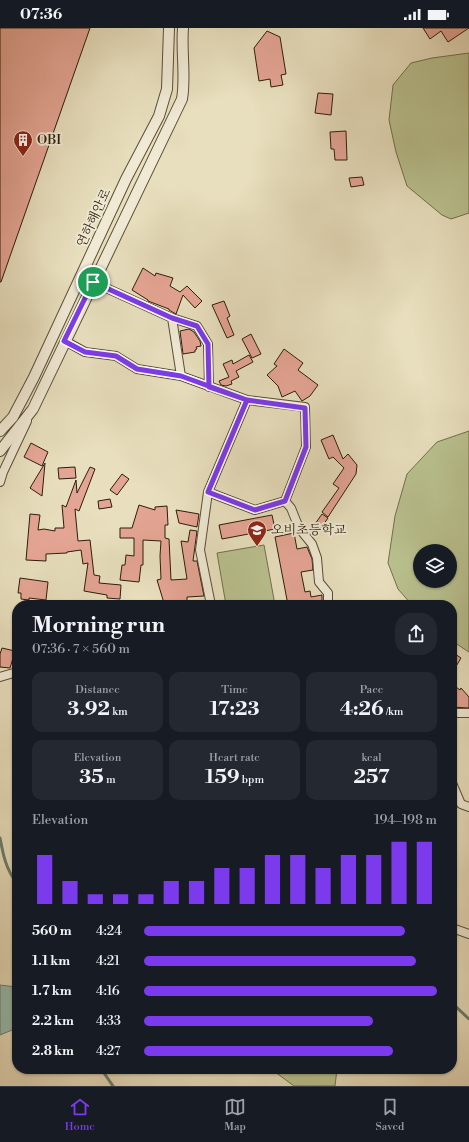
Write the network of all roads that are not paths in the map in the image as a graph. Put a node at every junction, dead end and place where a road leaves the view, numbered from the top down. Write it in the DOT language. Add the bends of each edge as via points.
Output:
graph roads {
  1 [pos="169,28"];
  2 [pos="183,28"];
  3 [pos="93,282"];
  4 [pos="172,318"];
  5 [pos="64,341"];
  6 [pos="181,376"];
  7 [pos="209,387"];
  8 [pos="247,400"];
  9 [pos="33,409"];
  10 [pos="0,431"];
  11 [pos="0,451"];
  12 [pos="0,482"];
  13 [pos="208,492"];
  14 [pos="285,501"];
  15 [pos="210,600"];
  16 [pos="328,600"];
  17 [pos="12,673"];
  18 [pos="0,677"];
  19 [pos="457,713"];
  20 [pos="469,714"];
  21 [pos="457,795"];
  22 [pos="469,807"];
  23 [pos="457,930"];
  24 [pos="469,934"];
  1 -- 10 [label="street, 연하해안로" via="168,89 159,116 126,179 14,417"];
  2 -- 3 [label="street, 연하해안로" via="185,85 182,99"];
  3 -- 4 [label="street"];
  3 -- 5 [label="street, 연하해안로"];
  4 -- 6 [label="street"];
  4 -- 7 [label="street" via="197,326 208,344"];
  5 -- 6 [label="street" via="85,352 116,356 137,369"];
  5 -- 9 [label="street, 연하해안로"];
  6 -- 7 [label="street"];
  7 -- 8 [label="street"];
  8 -- 13 [label="street"];
  8 -- 14 [label="street" via="305,408 306,447"];
  9 -- 11 [label="street, 연하해안로"];
  9 -- 12 [label="street, 연하해안로"];
  13 -- 14 [label="street" via="255,510"];
  13 -- 15 [label="street" via="200,550"];
  14 -- 16 [label="street" via="291,508 299,528 312,544 317,558 319,582 328,593"];
  17 -- 18 [label="street"];
  19 -- 20 [label="street"];
  21 -- 22 [label="street" via="461,804"];
  23 -- 24 [label="street"];
}
